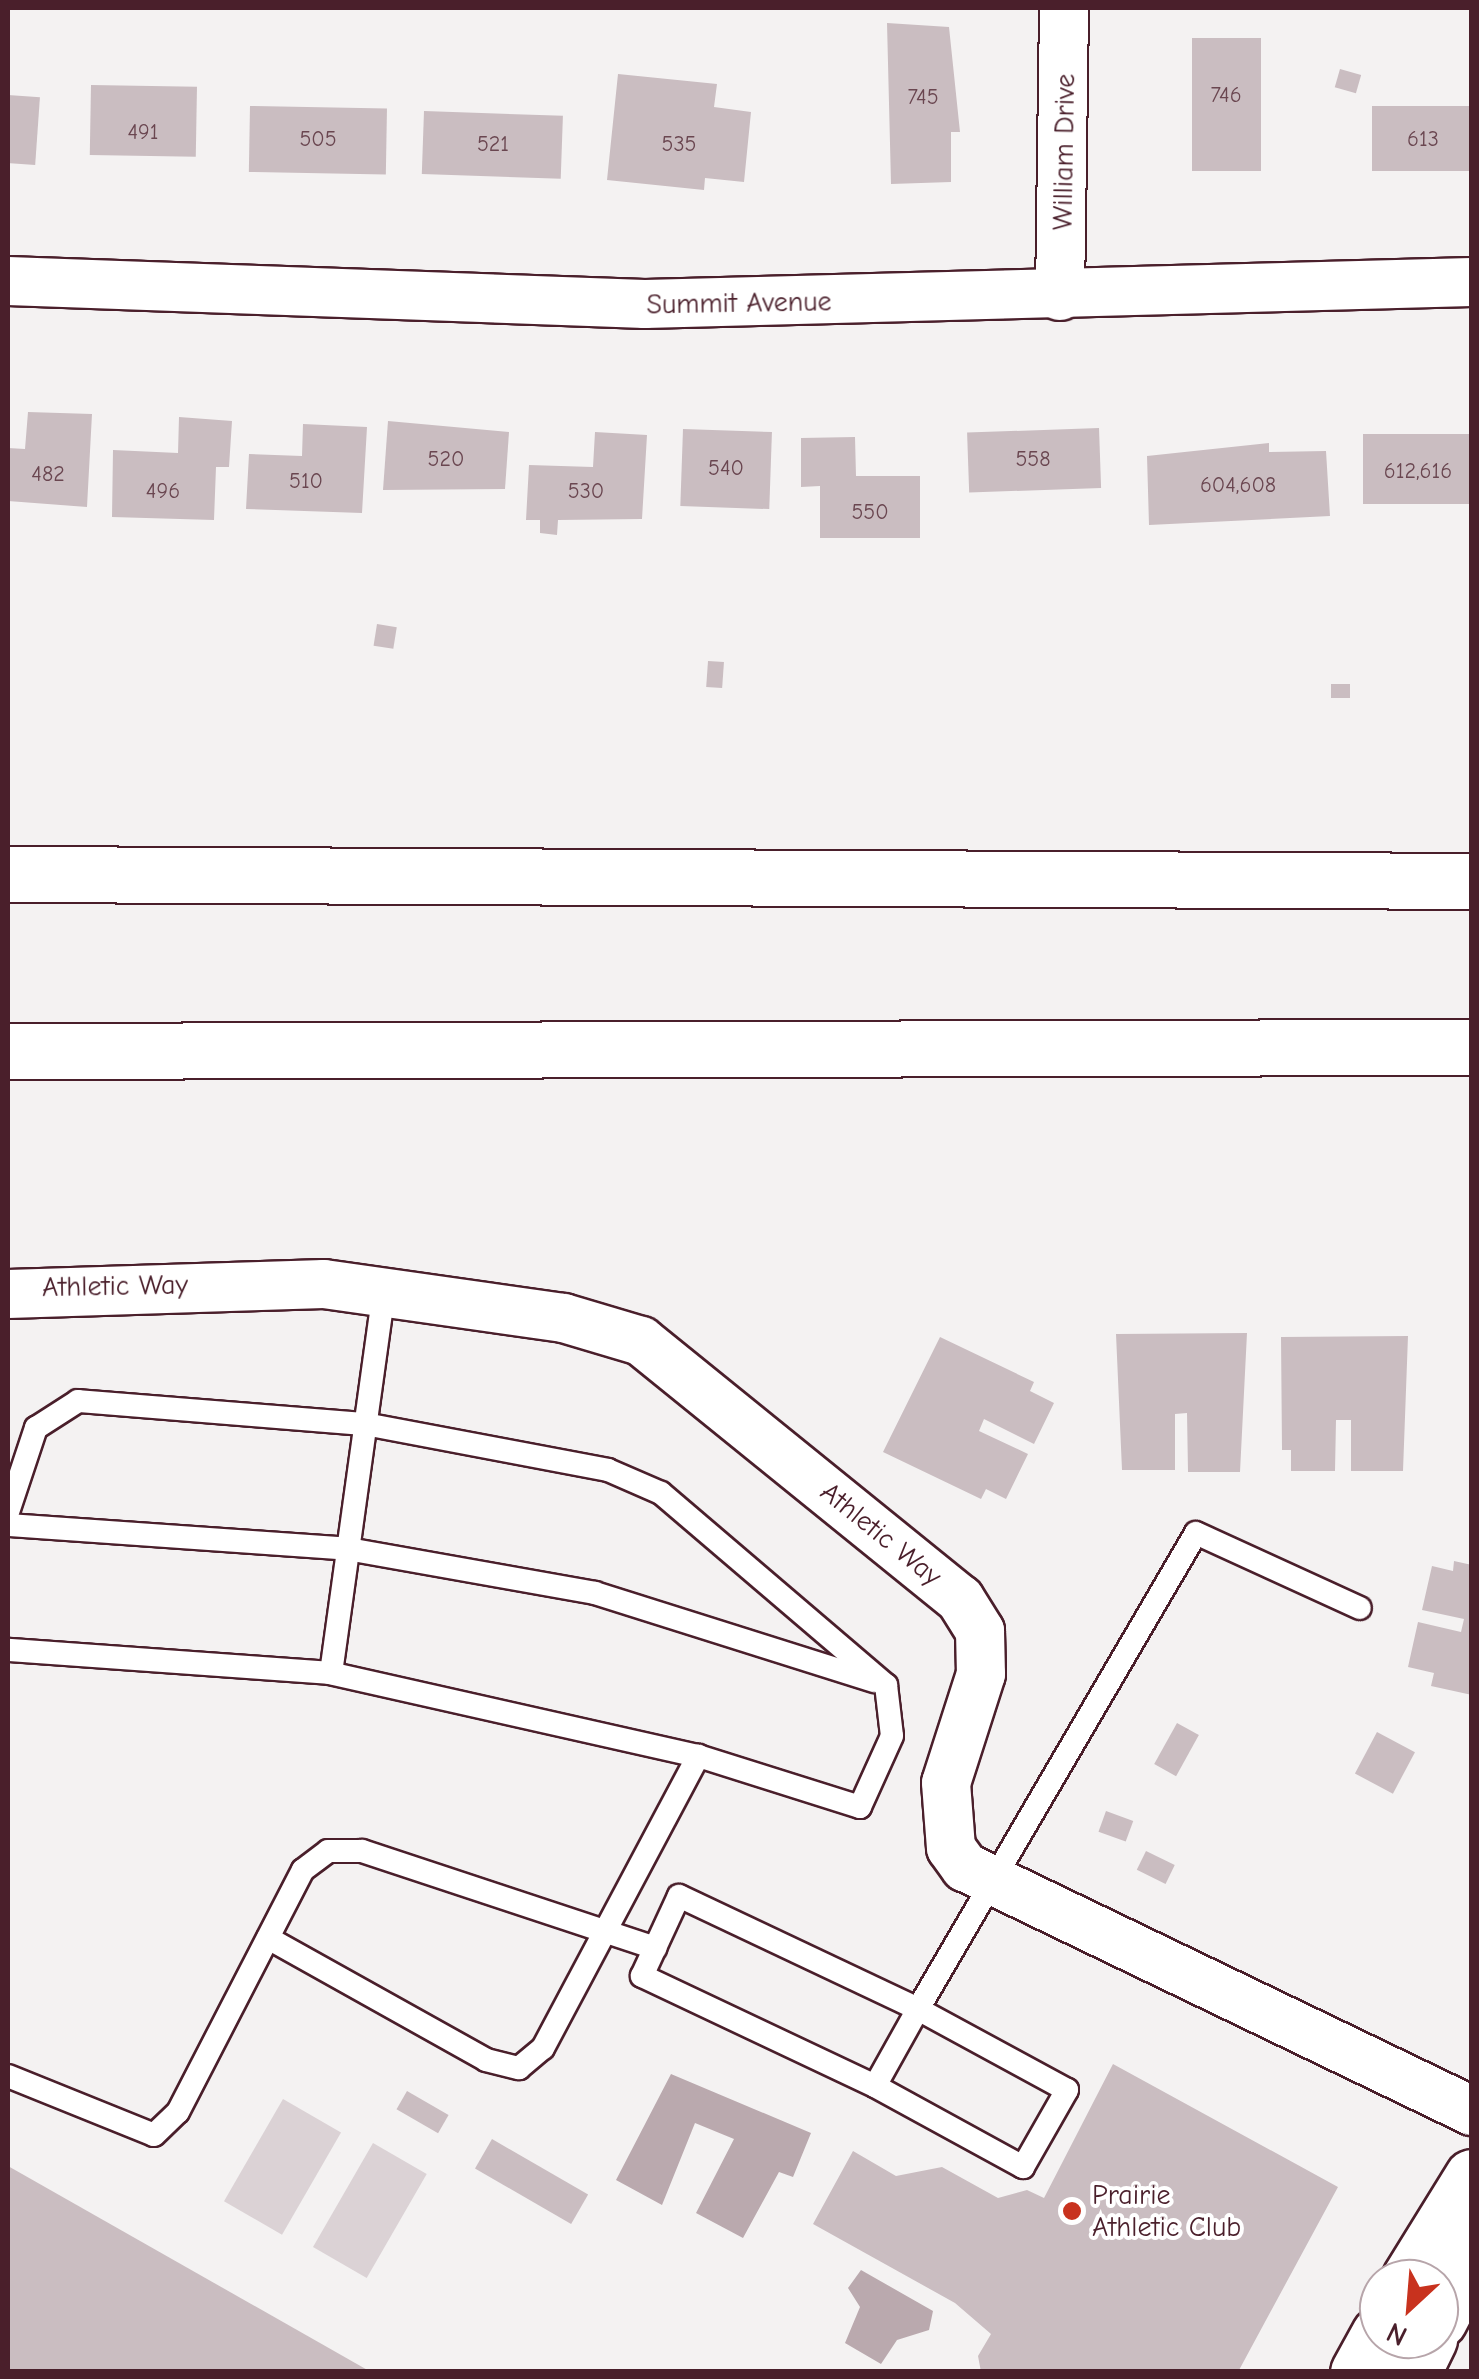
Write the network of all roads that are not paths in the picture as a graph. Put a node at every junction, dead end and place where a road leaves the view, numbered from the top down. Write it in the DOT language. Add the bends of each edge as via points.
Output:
graph roads {
  1 [pos="1064,8"];
  2 [pos="8,281"];
  3 [pos="1472,282"];
  4 [pos="1060,296"];
  5 [pos="8,874"];
  6 [pos="1472,881"];
  7 [pos="1472,1047"];
  8 [pos="8,1051"];
  9 [pos="384,1292"];
  10 [pos="8,1294"];
  11 [pos="366,1424"];
  12 [pos="8,1512"];
  13 [pos="8,1525"];
  14 [pos="348,1549"];
  15 [pos="1360,1608"];
  16 [pos="8,1650"];
  17 [pos="330,1673"];
  18 [pos="886,1686"];
  19 [pos="698,1756"];
  20 [pos="996,1886"];
  21 [pos="609,1930"];
  22 [pos="268,1938"];
  23 [pos="656,1948"];
  24 [pos="918,2009"];
  25 [pos="8,2076"];
  26 [pos="875,2086"];
  27 [pos="1472,2110"];
  28 [pos="1472,2176"];
  29 [pos="1472,2257"];
  30 [pos="1422,2259"];
  31 [pos="1459,2282"];
  1 -- 4 [label="street, William Drive"];
  2 -- 4 [label="street, Summit Avenue" via="645,304"];
  3 -- 4 [label="street, Summit Avenue"];
  5 -- 6 [label="main road"];
  7 -- 8 [label="main road"];
  9 -- 10 [label="street, Athletic Way" via="304,1284"];
  9 -- 11 [label="lane"];
  9 -- 20 [label="street, Athletic Way" via="564,1318 641,1341 960,1599 980,1631 981,1674 946,1782 952,1848"];
  11 -- 12 [label="lane" via="78,1401 36,1428"];
  11 -- 14 [label="lane"];
  11 -- 18 [label="lane" via="608,1470 661,1493"];
  13 -- 14 [label="lane"];
  14 -- 17 [label="lane"];
  14 -- 18 [label="lane" via="595,1592"];
  15 -- 20 [label="lane" via="1196,1533"];
  16 -- 17 [label="lane"];
  17 -- 19 [label="lane"];
  18 -- 19 [label="lane" via="892,1736 860,1808"];
  19 -- 21 [label="lane"];
  20 -- 24 [label="lane"];
  20 -- 27 [label="street, Athletic Way"];
  21 -- 22 [label="lane" via="362,1851 328,1851 303,1870"];
  21 -- 22 [label="lane" via="543,2048 519,2068 486,2060"];
  21 -- 23 [label="lane"];
  22 -- 25 [label="lane" via="178,2112 154,2135"];
  23 -- 24 [label="lane" via="679,1896"];
  23 -- 26 [label="lane" via="642,1976"];
  24 -- 26 [label="lane"];
  24 -- 26 [label="lane" via="1067,2090 1023,2167"];
  28 -- 30 [label="main road"];
  29 -- 31 [label="main road"];
}
